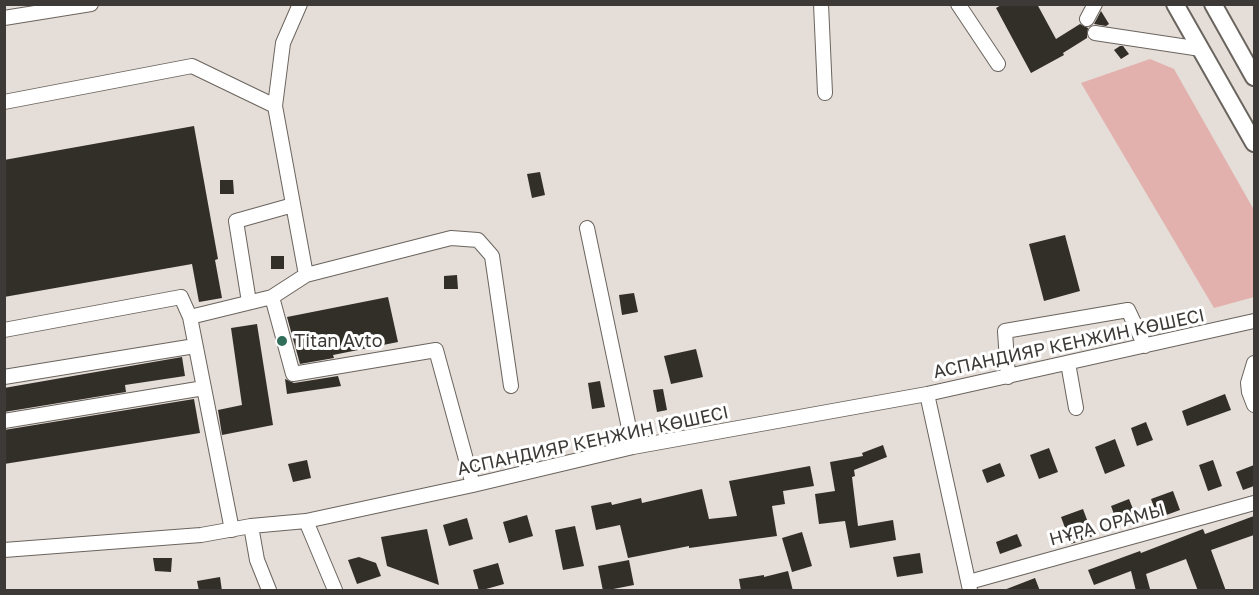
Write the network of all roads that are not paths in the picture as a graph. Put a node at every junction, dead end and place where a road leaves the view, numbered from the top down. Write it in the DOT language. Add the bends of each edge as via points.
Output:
graph roads {
  1 [pos="91,4"];
  2 [pos="300,4"];
  3 [pos="821,4"];
  4 [pos="958,4"];
  5 [pos="1095,4"];
  6 [pos="1175,4"];
  7 [pos="1213,4"];
  8 [pos="4,18"];
  9 [pos="1087,19"];
  10 [pos="1095,33"];
  11 [pos="1200,49"];
  12 [pos="998,64"];
  13 [pos="1254,77"];
  14 [pos="825,93"];
  15 [pos="4,102"];
  16 [pos="275,106"];
  17 [pos="1254,143"];
  18 [pos="293,205"];
  19 [pos="586,228"];
  20 [pos="306,275"];
  21 [pos="272,297"];
  22 [pos="249,303"];
  23 [pos="190,317"];
  24 [pos="1254,321"];
  25 [pos="4,330"];
  26 [pos="195,346"];
  27 [pos="1145,346"];
  28 [pos="1068,363"];
  29 [pos="1254,363"];
  30 [pos="4,377"];
  31 [pos="1008,377"];
  32 [pos="511,386"];
  33 [pos="204,388"];
  34 [pos="927,394"];
  35 [pos="1254,405"];
  36 [pos="1076,408"];
  37 [pos="4,421"];
  38 [pos="633,447"];
  39 [pos="473,485"];
  40 [pos="1254,503"];
  41 [pos="306,520"];
  42 [pos="251,526"];
  43 [pos="232,530"];
  44 [pos="4,550"];
  45 [pos="970,586"];
  46 [pos="269,591"];
  47 [pos="335,591"];
  1 -- 8 [label="street"];
  2 -- 16 [label="street" via="283,43"];
  3 -- 14 [label="street"];
  4 -- 12 [label="street"];
  5 -- 9 [label="street"];
  6 -- 11 [label="main road"];
  7 -- 13 [label="main road"];
  10 -- 11 [label="street"];
  11 -- 17 [label="main road"];
  15 -- 16 [label="street" via="192,66"];
  16 -- 18 [label="street"];
  18 -- 20 [label="street"];
  18 -- 22 [label="street" via="236,221"];
  19 -- 38 [label="street"];
  20 -- 21 [label="street"];
  20 -- 32 [label="street" via="451,238 478,240 492,256"];
  21 -- 22 [label="street"];
  21 -- 39 [label="street" via="293,374 436,350"];
  22 -- 23 [label="street"];
  23 -- 25 [label="street" via="181,297"];
  23 -- 26 [label="street"];
  24 -- 27 [label="street, АСПАНДИЯР КЕНЖИН КӨШЕСІ"];
  26 -- 30 [label="street"];
  26 -- 33 [label="street"];
  27 -- 28 [label="street, АСПАНДИЯР КЕНЖИН КӨШЕСІ"];
  27 -- 31 [label="street" via="1128,309 1005,331"];
  28 -- 31 [label="street, АСПАНДИЯР КЕНЖИН КӨШЕСІ"];
  28 -- 36 [label="street"];
  29 -- 35 [label="street" via="1248,383"];
  31 -- 34 [label="street, АСПАНДИЯР КЕНЖИН КӨШЕСІ"];
  33 -- 37 [label="street"];
  33 -- 43 [label="street"];
  34 -- 38 [label="street, АСПАНДИЯР КЕНЖИН КӨШЕСІ"];
  34 -- 45 [label="street"];
  38 -- 39 [label="street, АСПАНДИЯР КЕНЖИН КӨШЕСІ"];
  39 -- 41 [label="street, АСПАНДИЯР КЕНЖИН КӨШЕСІ"];
  40 -- 45 [label="street, НҰРА ОРАМЫ"];
  41 -- 42 [label="street, АСПАНДИЯР КЕНЖИН КӨШЕСІ"];
  41 -- 47 [label="street"];
  42 -- 43 [label="street, АСПАНДИЯР КЕНЖИН КӨШЕСІ"];
  42 -- 46 [label="street" via="257,560"];
  43 -- 44 [label="street, АСПАНДИЯР КЕНЖИН КӨШЕСІ"];
}
